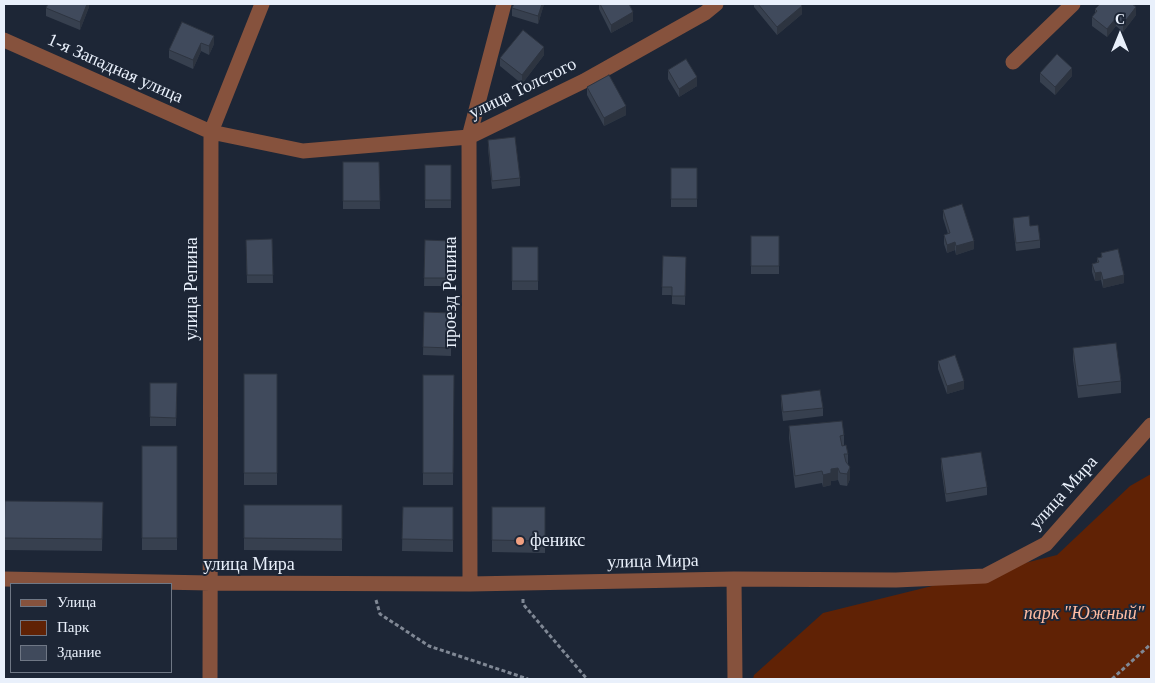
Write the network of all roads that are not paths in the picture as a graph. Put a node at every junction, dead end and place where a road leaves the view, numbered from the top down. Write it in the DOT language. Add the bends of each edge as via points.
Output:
graph roads {
  1 [pos="262,4"];
  2 [pos="504,4"];
  3 [pos="716,4"];
  4 [pos="1073,4"];
  5 [pos="4,40"];
  6 [pos="1013,62"];
  7 [pos="210,132"];
  8 [pos="469,137"];
  9 [pos="1151,424"];
  10 [pos="4,579"];
  11 [pos="734,579"];
  12 [pos="169,583"];
  13 [pos="172,583"];
  14 [pos="210,584"];
  15 [pos="470,584"];
  16 [pos="210,679"];
  17 [pos="735,679"];
  1 -- 7 [label="street, улица Репина"];
  2 -- 8 [label="street, проезд Репина"];
  3 -- 8 [label="street, улица Толстого" via="584,81"];
  4 -- 6 [label="street"];
  5 -- 7 [label="street, 1-я Западная улица"];
  7 -- 8 [label="street, улица Толстого" via="303,152"];
  7 -- 14 [label="street, улица Репина"];
  8 -- 15 [label="street, проезд Репина"];
  9 -- 11 [label="street, улица Мира" via="1046,544 985,576 896,580"];
  10 -- 12 [label="street, улица Мира"];
  11 -- 15 [label="street, улица Мира"];
  11 -- 17 [label="street"];
  13 -- 14 [label="street, улица Мира"];
  14 -- 15 [label="street, улица Мира"];
  14 -- 16 [label="street, улица Репина"];
}
